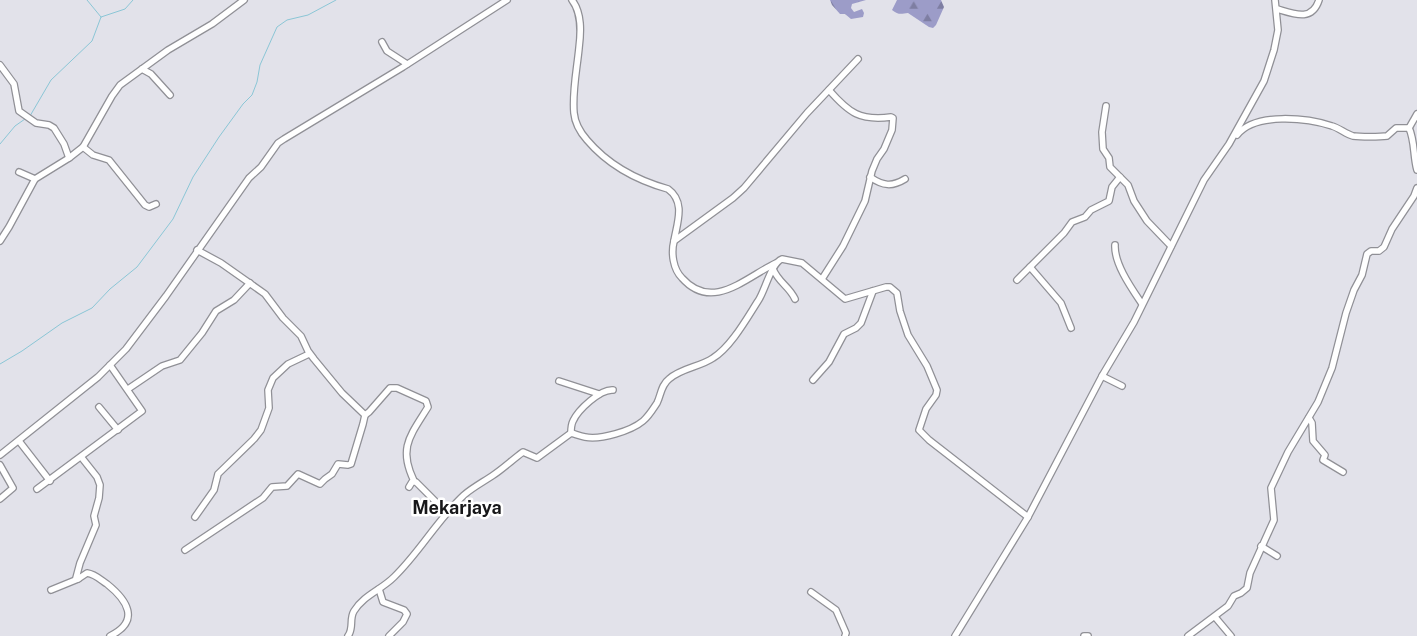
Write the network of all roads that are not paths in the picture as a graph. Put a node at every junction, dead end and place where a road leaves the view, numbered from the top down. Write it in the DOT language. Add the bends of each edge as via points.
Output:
graph roads {
  1 [pos="244,0"];
  2 [pos="507,0"];
  3 [pos="572,0"];
  4 [pos="1275,0"];
  5 [pos="1319,0"];
  6 [pos="1276,9"];
  7 [pos="382,42"];
  8 [pos="858,59"];
  9 [pos="407,64"];
  10 [pos="0,65"];
  11 [pos="142,69"];
  12 [pos="829,90"];
  13 [pos="170,95"];
  14 [pos="1106,106"];
  15 [pos="1417,114"];
  16 [pos="1409,128"];
  17 [pos="1229,144"];
  18 [pos="83,147"];
  19 [pos="68,158"];
  20 [pos="1417,170"];
  21 [pos="19,172"];
  22 [pos="870,177"];
  23 [pos="1120,177"];
  24 [pos="905,178"];
  25 [pos="35,179"];
  26 [pos="1417,188"];
  27 [pos="156,204"];
  28 [pos="0,241"];
  29 [pos="674,242"];
  30 [pos="1116,245"];
  31 [pos="1171,246"];
  32 [pos="197,250"];
  33 [pos="774,266"];
  34 [pos="1030,267"];
  35 [pos="822,278"];
  36 [pos="1017,280"];
  37 [pos="250,283"];
  38 [pos="872,291"];
  39 [pos="795,299"];
  40 [pos="1142,304"];
  41 [pos="1072,328"];
  42 [pos="309,354"];
  43 [pos="110,365"];
  44 [pos="1102,376"];
  45 [pos="813,380"];
  46 [pos="560,381"];
  47 [pos="1122,386"];
  48 [pos="128,389"];
  49 [pos="612,390"];
  50 [pos="599,394"];
  51 [pos="99,407"];
  52 [pos="364,415"];
  53 [pos="1309,418"];
  54 [pos="118,430"];
  55 [pos="570,433"];
  56 [pos="18,441"];
  57 [pos="0,455"];
  58 [pos="82,458"];
  59 [pos="0,466"];
  60 [pos="1343,472"];
  61 [pos="50,480"];
  62 [pos="414,481"];
  63 [pos="409,487"];
  64 [pos="37,489"];
  65 [pos="0,499"];
  66 [pos="448,513"];
  67 [pos="195,517"];
  68 [pos="1028,517"];
  69 [pos="1262,546"];
  70 [pos="185,550"];
  71 [pos="1277,556"];
  72 [pos="78,579"];
  73 [pos="379,589"];
  74 [pos="51,590"];
  75 [pos="811,592"];
  76 [pos="1215,617"];
  77 [pos="110,636"];
  78 [pos="348,636"];
  79 [pos="389,636"];
  80 [pos="845,636"];
  81 [pos="954,636"];
  82 [pos="1188,636"];
  83 [pos="1231,636"];
  1 -- 11 [label="street"];
  2 -- 9 [label="street"];
  3 -- 29 [label="street" via="578,11 580,38 574,97 576,124 592,146 620,170 674,193 680,205"];
  4 -- 6 [label="street"];
  5 -- 6 [label="street" via="1308,14 1298,15"];
  6 -- 17 [label="street" via="1278,30 1264,81"];
  7 -- 9 [label="street" via="388,51"];
  8 -- 12 [label="street"];
  9 -- 32 [label="street" via="280,141"];
  10 -- 19 [label="street" via="14,84 18,111 36,123 54,128"];
  11 -- 13 [label="street"];
  11 -- 18 [label="street" via="116,89"];
  12 -- 22 [label="street" via="858,115 874,119 893,118 892,130"];
  12 -- 29 [label="street" via="744,188"];
  14 -- 23 [label="street" via="1103,150 1109,158 1110,167"];
  15 -- 16 [label="street"];
  16 -- 17 [label="street" via="1396,128 1381,137 1354,136 1332,125 1308,120 1267,120 1245,126"];
  16 -- 20 [label="street"];
  17 -- 31 [label="street" via="1204,180"];
  18 -- 19 [label="street"];
  18 -- 27 [label="street" via="93,155 109,160 145,205"];
  19 -- 25 [label="street"];
  21 -- 25 [label="street"];
  22 -- 24 [label="street" via="892,185"];
  22 -- 35 [label="street" via="850,234"];
  23 -- 31 [label="street" via="1128,185 1143,215"];
  23 -- 34 [label="street" via="1112,187 1109,201 1072,222"];
  25 -- 28 [label="street"];
  26 -- 53 [label="street" via="1384,247 1367,254 1346,312 1332,368"];
  29 -- 33 [label="street" via="672,253 680,277 700,292 726,291"];
  30 -- 40 [label="street" via="1115,252 1123,272"];
  31 -- 40 [label="street"];
  32 -- 37 [label="street"];
  32 -- 43 [label="street" via="147,323"];
  33 -- 35 [label="street" via="782,259 794,260"];
  33 -- 39 [label="street" via="779,280"];
  33 -- 55 [label="street" via="759,299 728,344 715,357 668,379 658,401 642,422 599,437"];
  34 -- 36 [label="street"];
  34 -- 41 [label="street" via="1061,303"];
  35 -- 38 [label="street" via="845,299"];
  37 -- 42 [label="street" via="268,296 301,336"];
  37 -- 48 [label="street" via="234,300 216,311 180,360 162,366"];
  38 -- 45 [label="street" via="861,323 844,334"];
  38 -- 68 [label="street" via="890,287 897,293 908,335 936,385 936,395 926,409 919,430"];
  40 -- 44 [label="street"];
  42 -- 52 [label="street"];
  42 -- 67 [label="street" via="288,364 273,378 268,390 269,408 261,430 218,474 214,490"];
  43 -- 48 [label="street"];
  43 -- 56 [label="street"];
  44 -- 47 [label="street"];
  44 -- 68 [label="street"];
  46 -- 50 [label="street"];
  48 -- 54 [label="street" via="142,411"];
  49 -- 50 [label="street"];
  50 -- 55 [label="street" via="576,416"];
  51 -- 54 [label="street"];
  52 -- 62 [label="street" via="390,388 427,402 428,407 407,444 406,459"];
  52 -- 70 [label="street" via="351,464 338,464 320,484 298,474 288,486 272,487 263,498"];
  53 -- 60 [label="street" via="1313,441 1325,455 1323,460"];
  53 -- 69 [label="street" via="1271,488 1274,520"];
  54 -- 58 [label="street"];
  55 -- 66 [label="street" via="537,458 522,452 464,495"];
  56 -- 57 [label="street"];
  56 -- 61 [label="street"];
  58 -- 61 [label="street"];
  58 -- 72 [label="street" via="100,485 94,516 96,525 80,565"];
  59 -- 65 [label="street" via="14,488"];
  61 -- 64 [label="street"];
  62 -- 63 [label="street"];
  62 -- 66 [label="street"];
  66 -- 73 [label="street" via="410,562"];
  68 -- 81 [label="street"];
  69 -- 71 [label="street"];
  69 -- 76 [label="street" via="1244,591 1234,596"];
  72 -- 74 [label="street"];
  72 -- 77 [label="street" via="87,573 93,574 125,602 127,618 120,631"];
  73 -- 78 [label="street" via="369,594 353,612 352,630"];
  73 -- 79 [label="street" via="383,602 407,614 404,622"];
  75 -- 80 [label="street" via="836,610"];
  76 -- 82 [label="street"];
  76 -- 83 [label="street"];
}
